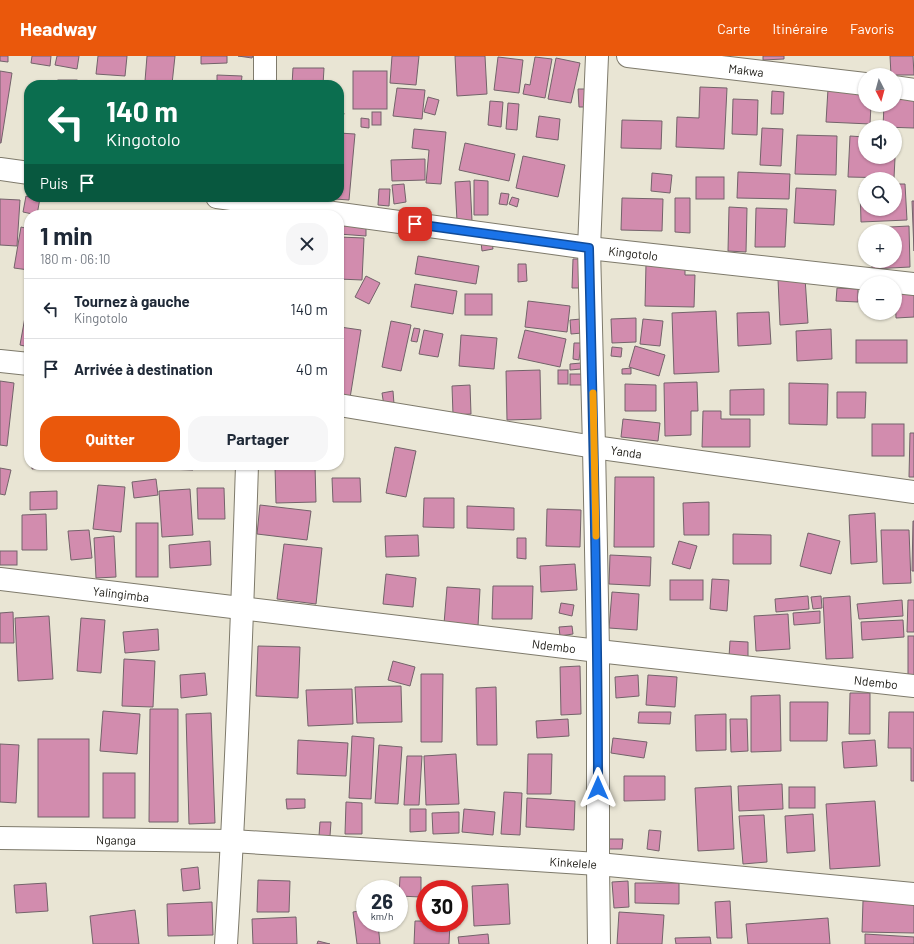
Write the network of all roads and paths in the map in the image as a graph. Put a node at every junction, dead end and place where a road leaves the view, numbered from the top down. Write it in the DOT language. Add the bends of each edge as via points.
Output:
graph roads {
  1 [pos="265,56"];
  2 [pos="597,56"];
  3 [pos="628,56"];
  4 [pos="265,80"];
  5 [pos="858,83"];
  6 [pos="902,88"];
  7 [pos="914,90"];
  8 [pos="0,169"];
  9 [pos="24,172"];
  10 [pos="242,202"];
  11 [pos="257,205"];
  12 [pos="296,210"];
  13 [pos="344,216"];
  14 [pos="589,248"];
  15 [pos="914,284"];
  16 [pos="0,361"];
  17 [pos="24,363"];
  18 [pos="344,406"];
  19 [pos="594,447"];
  20 [pos="247,470"];
  21 [pos="914,492"];
  22 [pos="0,579"];
  23 [pos="243,608"];
  24 [pos="598,651"];
  25 [pos="914,686"];
  26 [pos="0,838"];
  27 [pos="232,841"];
  28 [pos="598,864"];
  29 [pos="914,894"];
  30 [pos="226,944"];
  31 [pos="599,944"];
  1 -- 4 [label="street"];
  2 -- 14 [label="street"];
  3 -- 5 [label="street, Makwa"];
  6 -- 7 [label="street"];
  8 -- 9 [label="street"];
  10 -- 11 [label="street, Kingotolo"];
  11 -- 12 [label="street, Kingotolo"];
  13 -- 14 [label="street, Kingotolo"];
  14 -- 15 [label="street, Kingotolo"];
  14 -- 19 [label="street"];
  16 -- 17 [label="street"];
  18 -- 19 [label="street, Yanda"];
  19 -- 21 [label="street, Yanda"];
  19 -- 24 [label="street"];
  20 -- 23 [label="street"];
  22 -- 23 [label="street, Yalingimba"];
  23 -- 24 [label="street, Ndembo"];
  23 -- 27 [label="street"];
  24 -- 25 [label="street, Ndembo"];
  24 -- 28 [label="street"];
  26 -- 27 [label="street, Nganga"];
  27 -- 28 [label="street, Kinkelele"];
  27 -- 30 [label="street"];
  28 -- 29 [label="street, Kinkelele"];
  28 -- 31 [label="street"];
}
